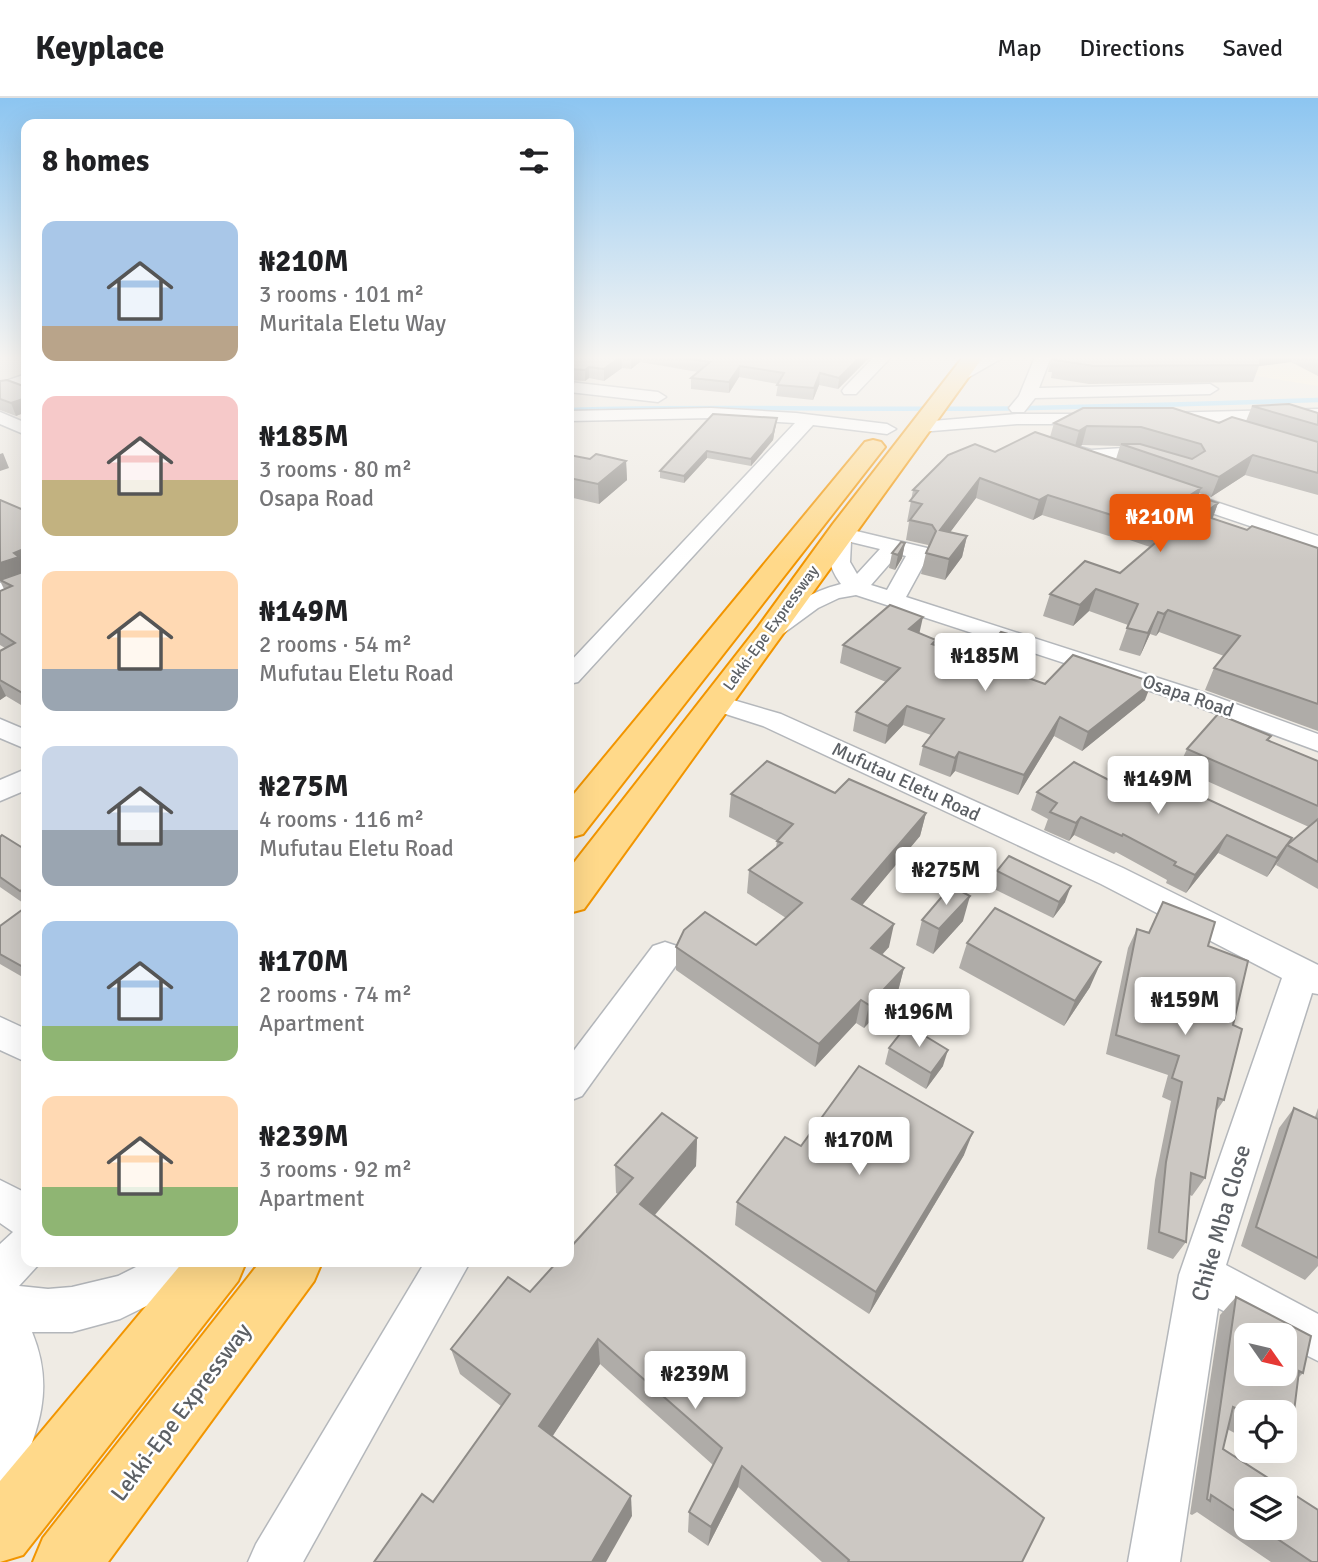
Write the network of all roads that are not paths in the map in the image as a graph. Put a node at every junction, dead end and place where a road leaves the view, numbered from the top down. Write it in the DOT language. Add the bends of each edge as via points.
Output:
graph roads {
  1 [pos="803,425"];
  2 [pos="906,425"];
  3 [pos="907,425"];
  4 [pos="1004,425"];
  5 [pos="1220,425"];
  6 [pos="1242,432"];
  7 [pos="1043,444"];
  8 [pos="1174,466"];
  9 [pos="1112,472"];
  10 [pos="1164,490"];
  11 [pos="842,531"];
  12 [pos="1318,543"];
  13 [pos="894,546"];
  14 [pos="21,583"];
  15 [pos="858,588"];
  16 [pos="0,591"];
  17 [pos="893,600"];
  18 [pos="769,634"];
  19 [pos="580,649"];
  20 [pos="716,704"];
  21 [pos="0,727"];
  22 [pos="21,738"];
  23 [pos="1318,744"];
  24 [pos="21,781"];
  25 [pos="0,792"];
  26 [pos="574,819"];
  27 [pos="574,891"];
  28 [pos="666,955"];
  29 [pos="1310,978"];
  30 [pos="574,1078"];
  31 [pos="0,1199"];
  32 [pos="21,1214"];
  33 [pos="21,1252"];
  34 [pos="175,1267"];
  35 [pos="214,1267"];
  36 [pos="290,1267"];
  37 [pos="446,1267"];
  38 [pos="0,1275"];
  39 [pos="1201,1275"];
  40 [pos="0,1303"];
  41 [pos="0,1320"];
  42 [pos="1318,1338"];
  43 [pos="0,1464"];
  44 [pos="0,1532"];
  45 [pos="67,1562"];
  46 [pos="274,1562"];
  47 [pos="1154,1562"];
  1 -- 19 [label="street"];
  2 -- 26 [label="highway, Lekki-Epe Expressway"];
  3 -- 11 [label="highway, Lekki-Epe Expressway"];
  4 -- 7 [label="street" via="1023,430"];
  5 -- 6 [label="street"];
  7 -- 8 [label="street" via="1090,456 1135,455"];
  7 -- 9 [label="street"];
  10 -- 12 [label="street"];
  11 -- 13 [label="street"];
  11 -- 15 [label="street" via="837,559 842,572"];
  11 -- 18 [label="highway, Lekki-Epe Expressway"];
  13 -- 15 [label="street"];
  13 -- 17 [label="street" via="919,553"];
  14 -- 16 [label="street"];
  15 -- 17 [label="street, Osapa Road"];
  15 -- 18 [label="street" via="814,598"];
  17 -- 23 [label="street, Osapa Road" via="1202,700"];
  18 -- 20 [label="highway, Lekki-Epe Expressway"];
  20 -- 27 [label="highway, Lekki-Epe Expressway"];
  20 -- 29 [label="street, Mufutau Eletu Road" via="772,720 1112,876"];
  21 -- 22 [label="street"];
  24 -- 25 [label="street"];
  28 -- 30 [label="street"];
  29 -- 39 [label="street, Chike Mba Close"];
  31 -- 32 [label="street"];
  33 -- 38 [label="street"];
  34 -- 40 [label="street" via="127,1294 88,1307 50,1313"];
  35 -- 44 [label="highway"];
  36 -- 45 [label="highway, Lekki-Epe Expressway"];
  37 -- 46 [label="street"];
  39 -- 42 [label="street"];
  39 -- 47 [label="street, Chike Mba Close"];
  41 -- 43 [label="street" via="12,1335 22,1397"];
}
